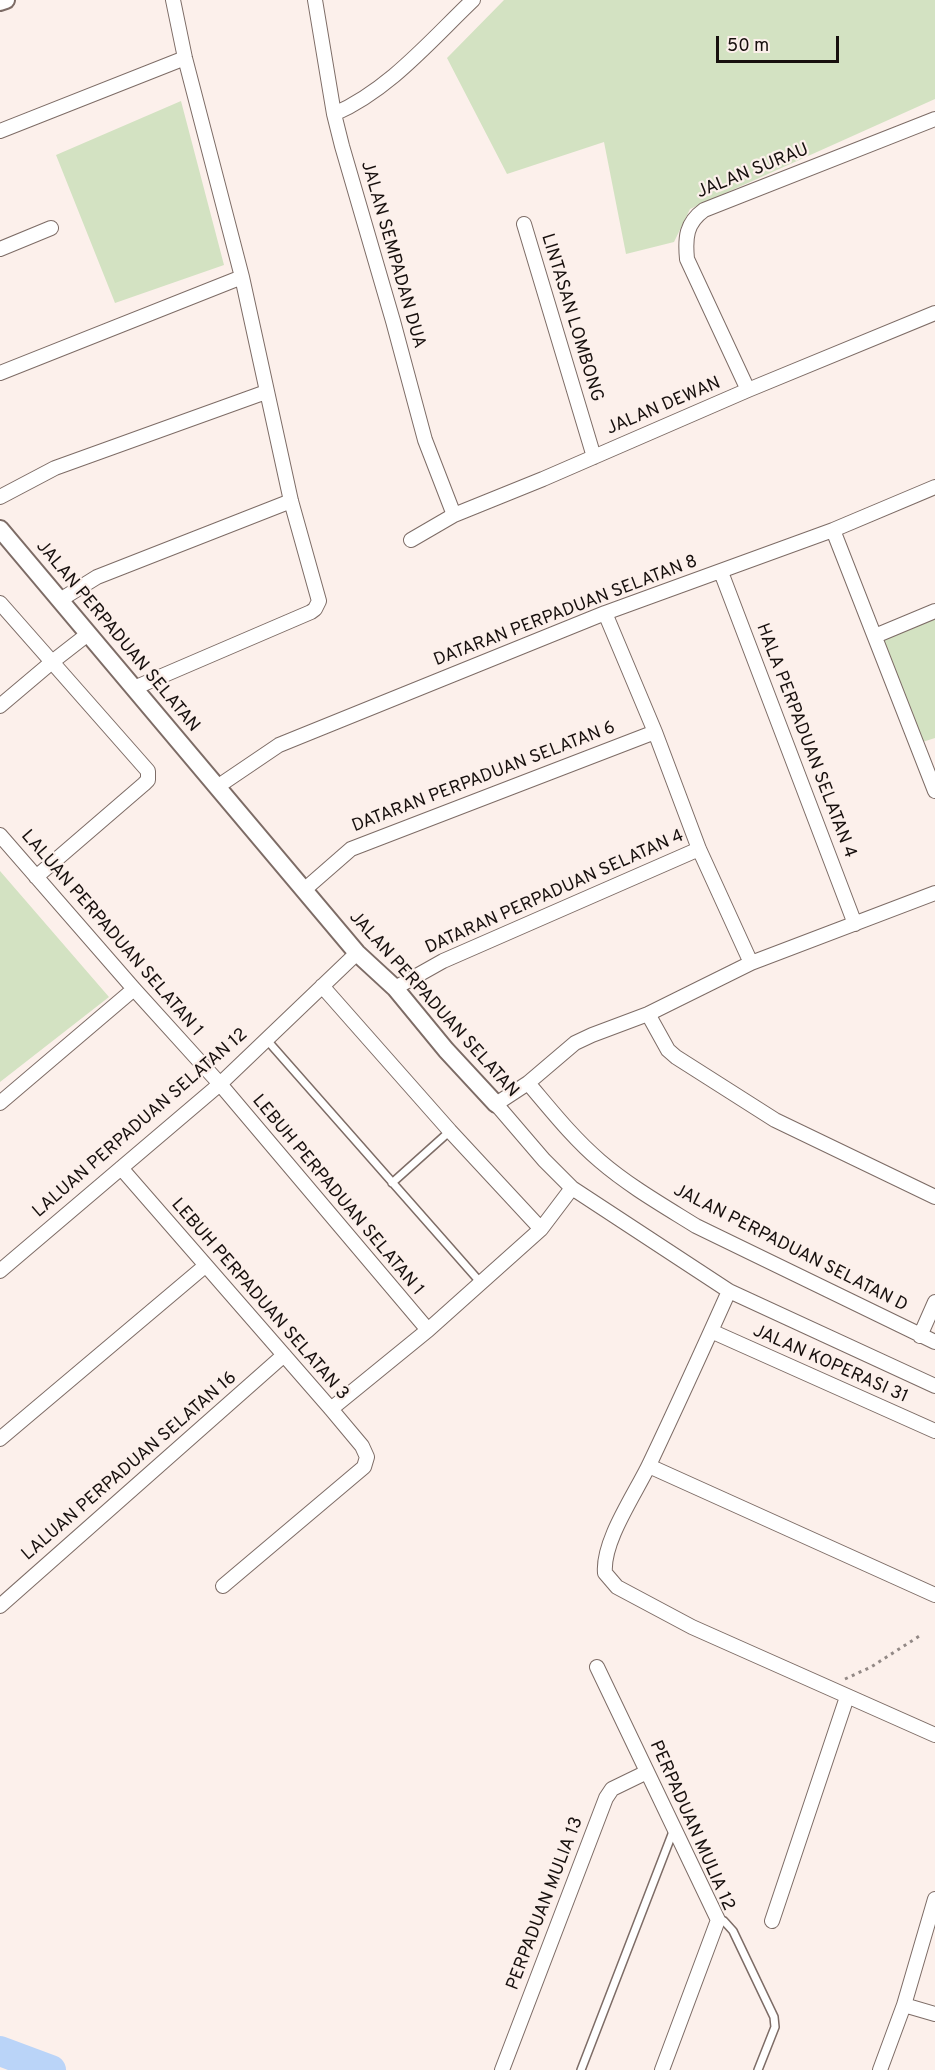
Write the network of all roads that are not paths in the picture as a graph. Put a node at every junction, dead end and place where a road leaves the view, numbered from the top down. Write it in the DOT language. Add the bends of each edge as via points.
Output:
graph roads {
  1 [pos="6,0"];
  2 [pos="173,0"];
  3 [pos="315,0"];
  4 [pos="473,0"];
  5 [pos="0,2"];
  6 [pos="185,58"];
  7 [pos="334,114"];
  8 [pos="935,119"];
  9 [pos="0,131"];
  10 [pos="524,224"];
  11 [pos="51,228"];
  12 [pos="0,249"];
  13 [pos="242,277"];
  14 [pos="935,313"];
  15 [pos="0,373"];
  16 [pos="748,390"];
  17 [pos="266,392"];
  18 [pos="594,457"];
  19 [pos="935,487"];
  20 [pos="0,497"];
  21 [pos="291,501"];
  22 [pos="454,515"];
  23 [pos="0,529"];
  24 [pos="833,530"];
  25 [pos="411,540"];
  26 [pos="721,572"];
  27 [pos="60,600"];
  28 [pos="0,603"];
  29 [pos="935,611"];
  30 [pos="605,613"];
  31 [pos="88,634"];
  32 [pos="874,636"];
  33 [pos="52,662"];
  34 [pos="134,688"];
  35 [pos="0,706"];
  36 [pos="655,732"];
  37 [pos="931,769"];
  38 [pos="217,787"];
  39 [pos="935,791"];
  40 [pos="0,835"];
  41 [pos="699,849"];
  42 [pos="36,877"];
  43 [pos="304,890"];
  44 [pos="935,893"];
  45 [pos="855,924"];
  46 [pos="357,952"];
  47 [pos="751,963"];
  48 [pos="322,986"];
  49 [pos="395,988"];
  50 [pos="134,989"];
  51 [pos="648,1014"];
  52 [pos="266,1039"];
  53 [pos="528,1083"];
  54 [pos="220,1084"];
  55 [pos="0,1103"];
  56 [pos="496,1104"];
  57 [pos="450,1131"];
  58 [pos="121,1168"];
  59 [pos="392,1183"];
  60 [pos="572,1188"];
  61 [pos="935,1197"];
  62 [pos="541,1228"];
  63 [pos="205,1266"];
  64 [pos="0,1271"];
  65 [pos="481,1283"];
  66 [pos="729,1291"];
  67 [pos="935,1302"];
  68 [pos="428,1330"];
  69 [pos="711,1331"];
  70 [pos="920,1336"];
  71 [pos="935,1342"];
  72 [pos="284,1355"];
  73 [pos="935,1386"];
  74 [pos="332,1409"];
  75 [pos="935,1431"];
  76 [pos="0,1438"];
  77 [pos="649,1466"];
  78 [pos="223,1586"];
  79 [pos="935,1595"];
  80 [pos="0,1606"];
  81 [pos="597,1667"];
  82 [pos="847,1697"];
  83 [pos="935,1735"];
  84 [pos="647,1772"];
  85 [pos="674,1829"];
  86 [pos="935,1899"];
  87 [pos="718,1920"];
  88 [pos="772,1921"];
  89 [pos="904,2004"];
  90 [pos="935,2014"];
  91 [pos="502,2070"];
  92 [pos="581,2070"];
  93 [pos="662,2070"];
  94 [pos="758,2070"];
  95 [pos="880,2070"];
  1 -- 5 [label="street"];
  2 -- 6 [label="street"];
  3 -- 7 [label="street, JALAN SEMPADAN DUA"];
  4 -- 7 [label="street" via="379,89"];
  6 -- 9 [label="street"];
  6 -- 13 [label="street"];
  7 -- 22 [label="street, JALAN SEMPADAN DUA" via="425,440"];
  8 -- 16 [label="street, JALAN SURAU" via="694,217 688,228 687,259"];
  10 -- 18 [label="street, LINTASAN LOMBONG"];
  11 -- 12 [label="street"];
  13 -- 15 [label="street"];
  13 -- 17 [label="street"];
  14 -- 16 [label="street, JALAN DEWAN"];
  16 -- 18 [label="street, JALAN DEWAN"];
  17 -- 20 [label="street" via="55,468"];
  17 -- 21 [label="street"];
  18 -- 22 [label="street, JALAN DEWAN"];
  19 -- 24 [label="street, DATARAN PERPADUAN SELATAN 8"];
  21 -- 27 [label="street" via="97,577"];
  21 -- 34 [label="street" via="317,590 319,602 315,609"];
  22 -- 25 [label="street, JALAN DEWAN"];
  23 -- 27 [label="street, JALAN PERPADUAN SELATAN"];
  24 -- 26 [label="street, DATARAN PERPADUAN SELATAN 8"];
  24 -- 32 [label="street"];
  26 -- 30 [label="street, DATARAN PERPADUAN SELATAN 8"];
  26 -- 45 [label="street, HALA PERPADUAN SELATAN 4"];
  27 -- 31 [label="street, JALAN PERPADUAN SELATAN"];
  28 -- 33 [label="street"];
  29 -- 32 [label="street"];
  30 -- 36 [label="street"];
  30 -- 38 [label="street, DATARAN PERPADUAN SELATAN 8" via="279,745"];
  31 -- 33 [label="street"];
  31 -- 34 [label="street, JALAN PERPADUAN SELATAN"];
  32 -- 37 [label="street"];
  33 -- 35 [label="street"];
  33 -- 42 [label="street" via="146,766 149,776"];
  34 -- 38 [label="street, JALAN PERPADUAN SELATAN"];
  36 -- 41 [label="street"];
  36 -- 43 [label="street, DATARAN PERPADUAN SELATAN 6" via="351,849"];
  37 -- 39 [label="street"];
  38 -- 43 [label="street, JALAN PERPADUAN SELATAN"];
  40 -- 42 [label="street, LALUAN PERPADUAN SELATAN 1"];
  41 -- 47 [label="street"];
  41 -- 49 [label="street, DATARAN PERPADUAN SELATAN 4" via="443,961"];
  42 -- 50 [label="street, LALUAN PERPADUAN SELATAN 1"];
  43 -- 46 [label="street, JALAN PERPADUAN SELATAN"];
  44 -- 45 [label="street"];
  45 -- 47 [label="street"];
  46 -- 48 [label="street, LALUAN PERPADUAN SELATAN 12"];
  46 -- 49 [label="street, JALAN PERPADUAN SELATAN"];
  47 -- 51 [label="street"];
  48 -- 52 [label="street, LALUAN PERPADUAN SELATAN 12"];
  48 -- 57 [label="street"];
  49 -- 56 [label="street, JALAN PERPADUAN SELATAN"];
  50 -- 54 [label="street, LALUAN PERPADUAN SELATAN 1"];
  50 -- 55 [label="street"];
  51 -- 53 [label="street" via="575,1043"];
  51 -- 61 [label="street" via="676,1057 775,1120"];
  52 -- 54 [label="street, LALUAN PERPADUAN SELATAN 12"];
  52 -- 59 [label="lane"];
  53 -- 56 [label="street"];
  53 -- 70 [label="street, JALAN PERPADUAN SELATAN D" via="601,1161 662,1205 696,1226"];
  54 -- 58 [label="street, LALUAN PERPADUAN SELATAN 12"];
  54 -- 68 [label="street, LEBUH PERPADUAN SELATAN 1"];
  56 -- 60 [label="street, JALAN PERPADUAN SELATAN"];
  57 -- 59 [label="lane"];
  57 -- 62 [label="street"];
  58 -- 63 [label="street, LEBUH PERPADUAN SELATAN 3"];
  58 -- 64 [label="street, LALUAN PERPADUAN SELATAN 12"];
  59 -- 65 [label="lane"];
  60 -- 62 [label="street"];
  60 -- 66 [label="street, JALAN PERPADUAN SELATAN"];
  62 -- 65 [label="street"];
  63 -- 72 [label="street, LEBUH PERPADUAN SELATAN 3"];
  63 -- 76 [label="street"];
  65 -- 68 [label="street"];
  66 -- 69 [label="street"];
  66 -- 73 [label="street, JALAN PERPADUAN SELATAN"];
  67 -- 70 [label="street"];
  68 -- 74 [label="street"];
  69 -- 75 [label="street, JALAN KOPERASI 31"];
  69 -- 77 [label="street"];
  70 -- 71 [label="street, JALAN PERPADUAN SELATAN D"];
  72 -- 74 [label="street, LEBUH PERPADUAN SELATAN 3"];
  72 -- 80 [label="street, LALUAN PERPADUAN SELATAN 16"];
  74 -- 78 [label="street, LEBUH PERPADUAN SELATAN 3" via="362,1446 367,1457 364,1467"];
  77 -- 79 [label="street"];
  77 -- 82 [label="street" via="606,1553 605,1573 610,1581 692,1627"];
  81 -- 84 [label="street, PERPADUAN MULIA 12"];
  82 -- 83 [label="street"];
  82 -- 88 [label="street"];
  84 -- 85 [label="street, PERPADUAN MULIA 12"];
  84 -- 91 [label="street, PERPADUAN MULIA 13" via="612,1789 606,1798"];
  85 -- 87 [label="street, PERPADUAN MULIA 12"];
  85 -- 92 [label="lane"];
  86 -- 89 [label="street"];
  87 -- 93 [label="street, PERPADUAN MULIA 12"];
  87 -- 94 [label="lane" via="733,1931 775,2020"];
  89 -- 90 [label="street"];
  89 -- 95 [label="street"];
}
